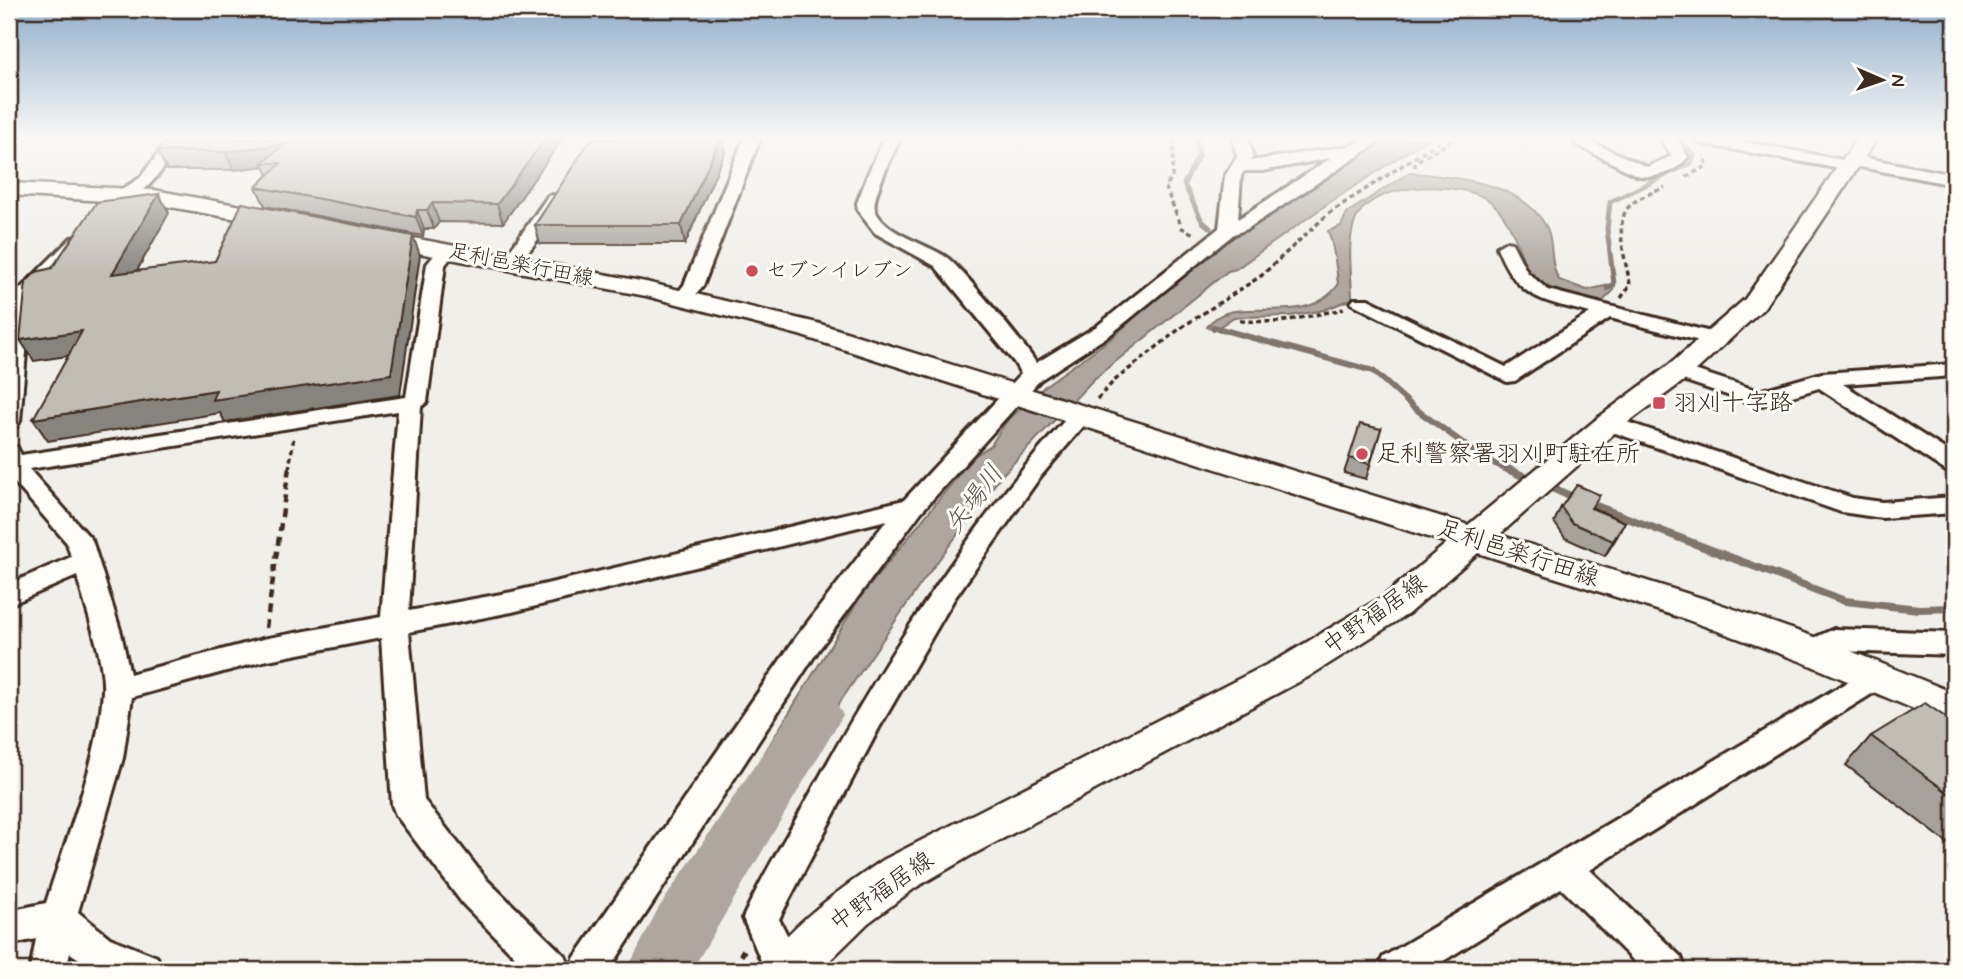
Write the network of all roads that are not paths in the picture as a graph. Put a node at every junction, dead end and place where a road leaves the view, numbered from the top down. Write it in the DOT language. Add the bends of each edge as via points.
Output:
graph roads {
  1 [pos="140,185"];
  2 [pos="564,185"];
  3 [pos="734,185"];
  4 [pos="873,185"];
  5 [pos="1231,185"];
  6 [pos="1301,185"];
  7 [pos="1834,185"];
  8 [pos="9,189"];
  9 [pos="127,194"];
  10 [pos="307,225"];
  11 [pos="358,234"];
  12 [pos="1221,237"];
  13 [pos="1506,247"];
  14 [pos="447,251"];
  15 [pos="506,263"];
  16 [pos="17,294"];
  17 [pos="684,298"];
  18 [pos="1361,303"];
  19 [pos="1608,310"];
  20 [pos="1715,339"];
  21 [pos="1954,370"];
  22 [pos="1679,371"];
  23 [pos="1822,380"];
  24 [pos="1023,388"];
  25 [pos="410,403"];
  26 [pos="1085,410"];
  27 [pos="9,421"];
  28 [pos="1609,423"];
  29 [pos="9,460"];
  30 [pos="1954,466"];
  31 [pos="912,506"];
  32 [pos="1954,506"];
  33 [pos="1475,540"];
  34 [pos="85,562"];
  35 [pos="9,595"];
  36 [pos="394,626"];
  37 [pos="1954,644"];
  38 [pos="1814,651"];
  39 [pos="1876,677"];
  40 [pos="118,689"];
  41 [pos="1954,710"];
  42 [pos="1565,868"];
  43 [pos="59,918"];
  44 [pos="9,928"];
  45 [pos="48,970"];
  46 [pos="144,970"];
  47 [pos="552,970"];
  48 [pos="588,970"];
  49 [pos="787,970"];
  50 [pos="1396,970"];
  51 [pos="1668,970"];
  1 -- 9 [label="street"];
  2 -- 15 [label="street" via="516,256"];
  3 -- 17 [label="street"];
  4 -- 24 [label="street" via="867,211 881,229 942,262 1030,368"];
  5 -- 12 [label="street"];
  6 -- 12 [label="street"];
  7 -- 20 [label="main road, 中野福居線" via="1754,304"];
  8 -- 9 [label="main road"];
  9 -- 10 [label="main road"];
  9 -- 16 [label="street" via="110,203 71,249"];
  11 -- 14 [label="main road, 足利邑楽行田線"];
  12 -- 24 [label="street"];
  13 -- 19 [label="street" via="1515,271 1529,287"];
  14 -- 15 [label="main road, 足利邑楽行田線"];
  14 -- 25 [label="street" via="436,264 416,402"];
  15 -- 17 [label="main road, 足利邑楽行田線"];
  16 -- 27 [label="street" via="20,307"];
  17 -- 24 [label="main road, 足利邑楽行田線"];
  18 -- 19 [label="street" via="1507,376"];
  19 -- 20 [label="street"];
  20 -- 22 [label="main road, 中野福居線"];
  21 -- 23 [label="street"];
  22 -- 23 [label="street" via="1759,399"];
  22 -- 28 [label="main road, 中野福居線"];
  23 -- 30 [label="street"];
  24 -- 26 [label="main road, 足利邑楽行田線"];
  24 -- 31 [label="street"];
  25 -- 29 [label="street"];
  25 -- 36 [label="street"];
  26 -- 33 [label="main road, 足利邑楽行田線"];
  26 -- 49 [label="street" via="1037,463 962,561 906,651 761,918"];
  28 -- 32 [label="street" via="1850,506 1882,510"];
  28 -- 33 [label="main road, 中野福居線"];
  29 -- 34 [label="street" via="79,540"];
  31 -- 36 [label="street"];
  31 -- 48 [label="street" via="807,644"];
  33 -- 38 [label="main road, 足利邑楽行田線"];
  33 -- 49 [label="main road, 中野福居線" via="1350,636 899,874 852,908"];
  34 -- 35 [label="street"];
  34 -- 40 [label="street"];
  36 -- 40 [label="street" via="262,650"];
  36 -- 47 [label="street" via="408,805 475,892"];
  37 -- 38 [label="street" via="1834,640"];
  38 -- 39 [label="main road, 足利邑楽行田線"];
  39 -- 41 [label="main road, 足利邑楽行田線"];
  39 -- 42 [label="street"];
  40 -- 43 [label="street" via="107,758"];
  42 -- 50 [label="street"];
  42 -- 51 [label="street"];
  43 -- 44 [label="street"];
  43 -- 45 [label="street"];
  43 -- 46 [label="street" via="83,944 118,965"];
}
